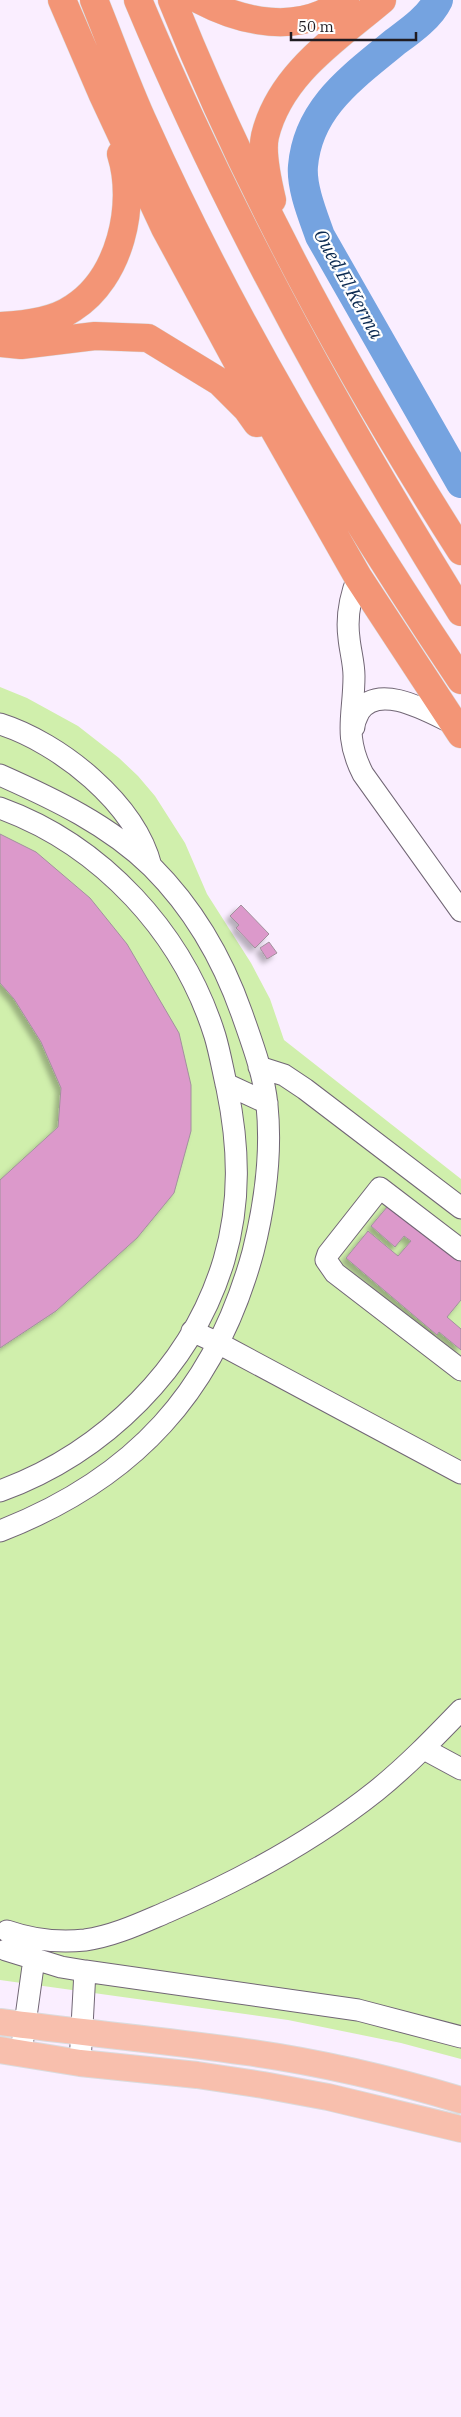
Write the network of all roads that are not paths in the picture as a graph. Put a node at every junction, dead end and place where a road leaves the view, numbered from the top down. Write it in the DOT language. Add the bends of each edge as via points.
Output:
graph roads {
  1 [pos="62,0"];
  2 [pos="94,0"];
  3 [pos="138,0"];
  4 [pos="172,0"];
  5 [pos="200,0"];
  6 [pos="345,0"];
  7 [pos="382,0"];
  8 [pos="102,93"];
  9 [pos="310,297"];
  10 [pos="0,326"];
  11 [pos="0,344"];
  12 [pos="461,551"];
  13 [pos="358,577"];
  14 [pos="461,612"];
  15 [pos="461,680"];
  16 [pos="0,724"];
  17 [pos="458,729"];
  18 [pos="353,752"];
  19 [pos="0,774"];
  20 [pos="0,808"];
  21 [pos="151,866"];
  22 [pos="461,911"];
  23 [pos="259,1067"];
  24 [pos="226,1084"];
  25 [pos="267,1103"];
  26 [pos="461,1208"];
  27 [pos="461,1250"];
  28 [pos="192,1332"];
  29 [pos="220,1344"];
  30 [pos="461,1370"];
  31 [pos="461,1472"];
  32 [pos="0,1491"];
  33 [pos="0,1531"];
  34 [pos="461,1710"];
  35 [pos="424,1749"];
  36 [pos="461,1769"];
  37 [pos="34,1959"];
  38 [pos="85,1971"];
  39 [pos="12,2023"];
  40 [pos="82,2033"];
  41 [pos="461,2037"];
  42 [pos="10,2052"];
  43 [pos="80,2063"];
  44 [pos="461,2100"];
  45 [pos="461,2129"];
  1 -- 8 [label="highway"];
  2 -- 15 [label="highway" via="145,126 204,248 267,366 401,590"];
  3 -- 14 [label="highway" via="204,148 331,394"];
  4 -- 9 [label="highway" via="234,144"];
  5 -- 6 [label="highway" via="221,12 248,20 273,22 321,14"];
  7 -- 9 [label="highway" via="307,63 282,94 265,138 267,180 278,226"];
  8 -- 10 [label="highway" via="123,160 127,187 126,218 120,246 92,291 74,308 45,320"];
  8 -- 13 [label="highway" via="165,228"];
  9 -- 12 [label="highway" via="406,465"];
  11 -- 13 [label="highway" via="21,345 95,336 148,338 220,382 246,409 273,446 338,554"];
  13 -- 17 [label="highway"];
  13 -- 18 [label="street" via="352,592 348,622 354,670 350,730"];
  16 -- 21 [label="street" via="15,728 59,753 99,786 132,822"];
  17 -- 18 [label="street" via="415,705 389,699 374,700 363,706 354,721"];
  18 -- 22 [label="street" via="363,774"];
  19 -- 21 [label="street" via="86,816"];
  20 -- 24 [label="street" via="37,824 86,854 148,913 166,936 194,984 215,1036"];
  21 -- 23 [label="street" via="178,895 220,962 234,991"];
  23 -- 25 [label="street"];
  23 -- 26 [label="street" via="284,1075 305,1089"];
  24 -- 25 [label="street"];
  24 -- 28 [label="street" via="236,1139 234,1211 224,1260"];
  25 -- 29 [label="street" via="268,1148 263,1206 246,1277"];
  27 -- 30 [label="street" via="380,1188 326,1260 335,1273"];
  28 -- 29 [label="street"];
  28 -- 32 [label="street" via="147,1393 112,1428 61,1464"];
  29 -- 31 [label="street"];
  29 -- 33 [label="street" via="187,1396 132,1454 77,1493"];
  34 -- 35 [label="street"];
  35 -- 36 [label="street"];
  35 -- 37 [label="street" via="376,1791 319,1831 267,1863 195,1900 86,1940 7,1940"];
  37 -- 38 [label="street"];
  37 -- 39 [label="street"];
  38 -- 40 [label="street"];
  38 -- 41 [label="street" via="358,2010"];
  39 -- 40 [label="main road"];
  39 -- 42 [label="street"];
  40 -- 43 [label="street"];
  40 -- 44 [label="main road" via="297,2060"];
  42 -- 43 [label="main road"];
  43 -- 45 [label="main road" via="263,2085 338,2099"];
}
